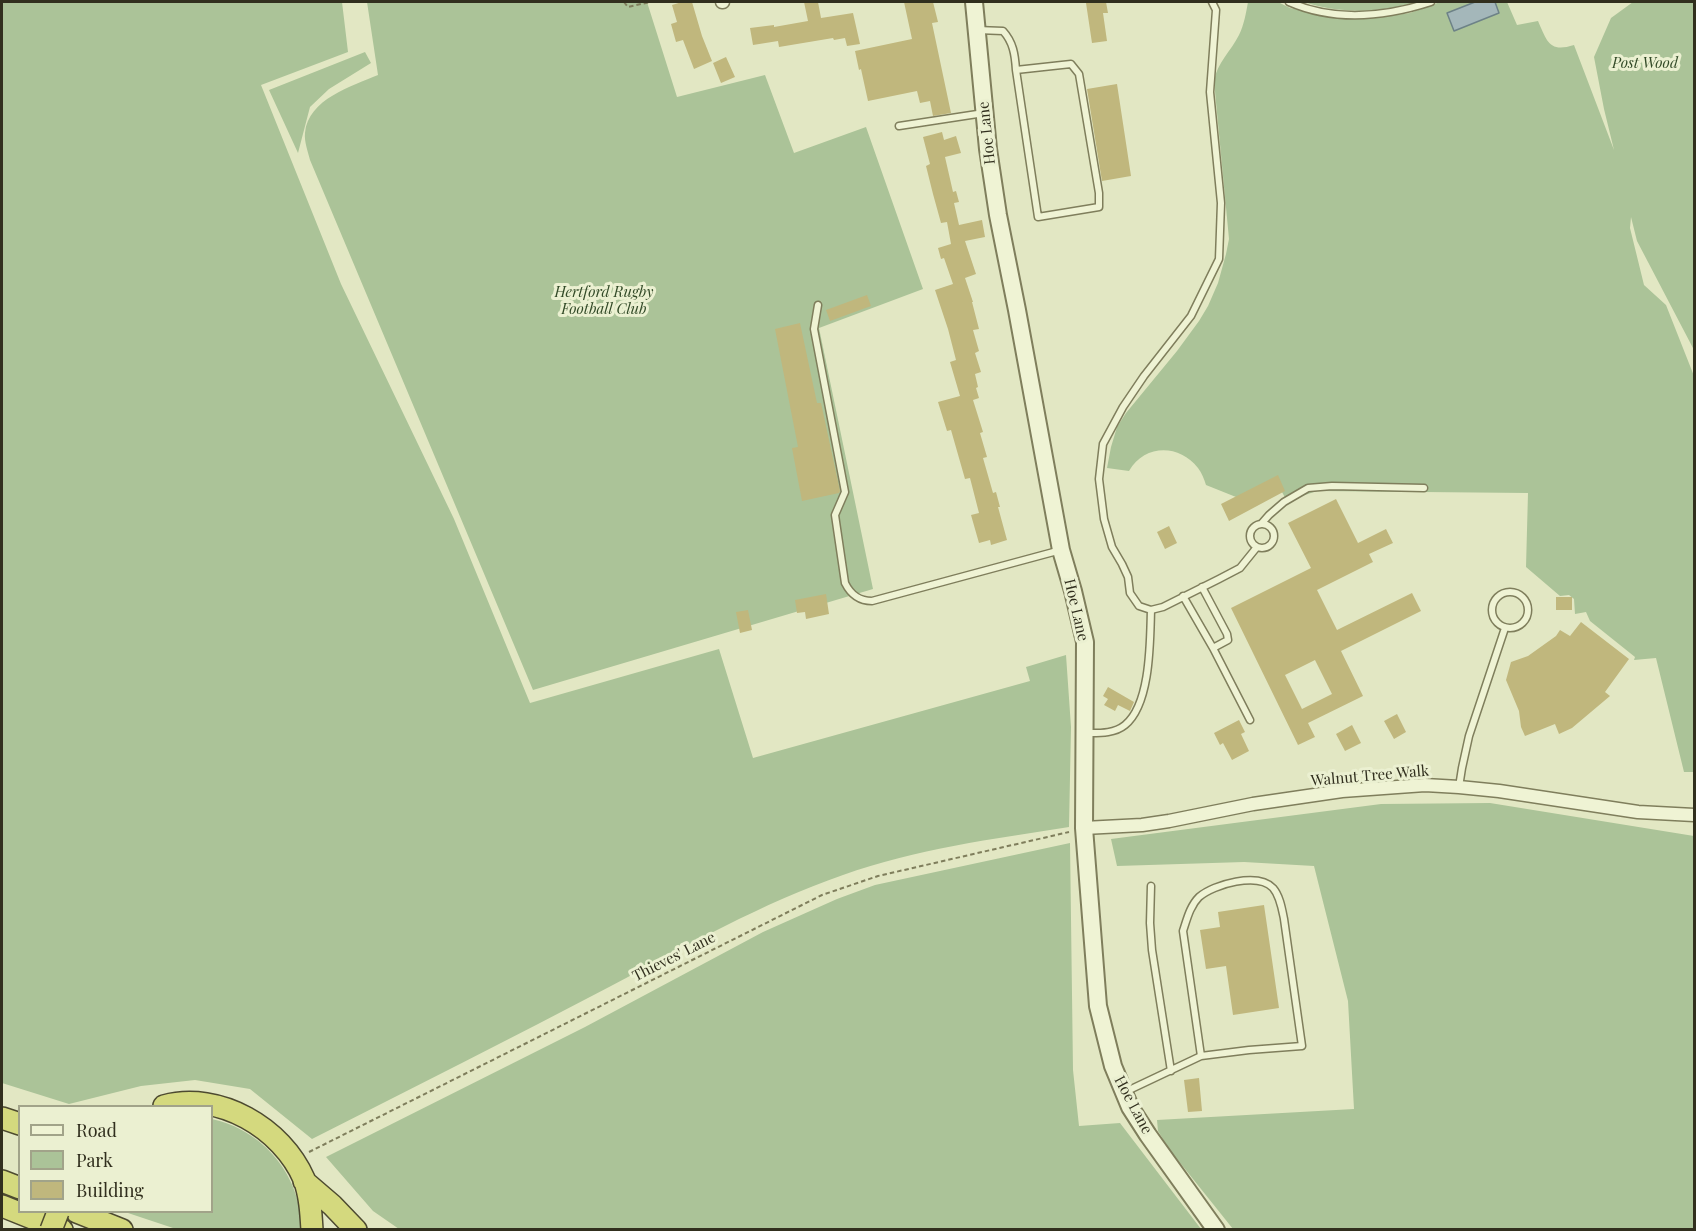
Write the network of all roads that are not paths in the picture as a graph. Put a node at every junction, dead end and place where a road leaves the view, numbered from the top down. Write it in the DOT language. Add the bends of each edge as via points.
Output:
graph roads {
  1 [pos="974,2"];
  2 [pos="1212,2"];
  3 [pos="1289,2"];
  4 [pos="1431,2"];
  5 [pos="976,30"];
  6 [pos="1016,70"];
  7 [pos="984,112"];
  8 [pos="899,126"];
  9 [pos="818,305"];
  10 [pos="1424,488"];
  11 [pos="1262,523"];
  12 [pos="1257,547"];
  13 [pos="1061,550"];
  14 [pos="1202,587"];
  15 [pos="1183,596"];
  16 [pos="1151,610"];
  17 [pos="1505,628"];
  18 [pos="1213,648"];
  19 [pos="1250,720"];
  20 [pos="1085,734"];
  21 [pos="1460,787"];
  22 [pos="1695,814"];
  23 [pos="1084,828"];
  24 [pos="1151,886"];
  25 [pos="1201,1056"];
  26 [pos="1171,1071"];
  27 [pos="1123,1093"];
  28 [pos="169,1105"];
  29 [pos="204,1105"];
  30 [pos="213,1106"];
  31 [pos="2,1118"];
  32 [pos="18,1123"];
  33 [pos="2,1181"];
  34 [pos="304,1181"];
  35 [pos="18,1187"];
  36 [pos="2,1206"];
  37 [pos="18,1212"];
  38 [pos="20,1213"];
  39 [pos="58,1213"];
  40 [pos="80,1213"];
  41 [pos="51,1230"];
  42 [pos="62,1230"];
  43 [pos="122,1230"];
  44 [pos="312,1230"];
  45 [pos="356,1230"];
  46 [pos="1216,1230"];
  1 -- 5 [label="street, Hoe Lane"];
  2 -- 16 [label="lane" via="1216,10 1210,92 1221,203 1219,259 1191,316 1144,376 1103,444 1099,480 1104,519 1112,547 1128,577 1130,593 1139,606"];
  3 -- 4 [label="lane" via="1339,15 1374,15"];
  5 -- 6 [label="lane" via="1003,31 1011,40"];
  5 -- 7 [label="street, Hoe Lane"];
  6 -- 6 [label="lane" via="1038,217 1099,207 1079,74 1071,64"];
  7 -- 8 [label="lane"];
  7 -- 13 [label="street, Hoe Lane" via="998,215"];
  9 -- 13 [label="lane" via="814,329 845,492 835,515 849,590 863,601 872,601"];
  10 -- 11 [label="lane" via="1308,488 1284,502"];
  11 -- 12 [label="lane" via="1250,533"];
  11 -- 12 [label="lane" via="1274,532 1274,540 1265,548"];
  12 -- 14 [label="lane" via="1240,568"];
  13 -- 20 [label="street, Hoe Lane" via="1085,642"];
  14 -- 15 [label="lane"];
  14 -- 18 [label="lane" via="1227,634 1228,640"];
  15 -- 16 [label="lane"];
  15 -- 18 [label="lane"];
  16 -- 20 [label="lane" via="1149,666 1137,710 1125,725 1108,733"];
  17 -- 17 [label="lane" via="1492,615 1493,602 1502,593 1521,595 1527,606 1526,618 1517,627"];
  17 -- 21 [label="lane" via="1469,736"];
  18 -- 19 [label="lane"];
  20 -- 23 [label="street, Hoe Lane"];
  21 -- 22 [label="street, Walnut Tree Walk" via="1638,812"];
  21 -- 23 [label="street, Walnut Tree Walk" via="1391,786 1342,791 1142,825"];
  23 -- 27 [label="street, Hoe Lane" via="1098,1006"];
  24 -- 26 [label="lane" via="1152,950"];
  25 -- 25 [label="lane" via="1183,931 1187,917 1193,904 1210,889 1224,884 1263,882 1274,888 1280,901 1302,1046"];
  25 -- 26 [label="lane"];
  26 -- 27 [label="lane"];
  27 -- 46 [label="street, Hoe Lane"];
  28 -- 29 [label="highway"];
  30 -- 34 [label="highway" via="251,1120 269,1133 293,1159"];
  31 -- 32 [label="highway"];
  33 -- 35 [label="highway"];
  34 -- 44 [label="highway"];
  34 -- 45 [label="highway"];
  36 -- 37 [label="highway"];
  38 -- 42 [label="highway"];
  39 -- 41 [label="highway, bridge"];
  40 -- 43 [label="highway"];
}
